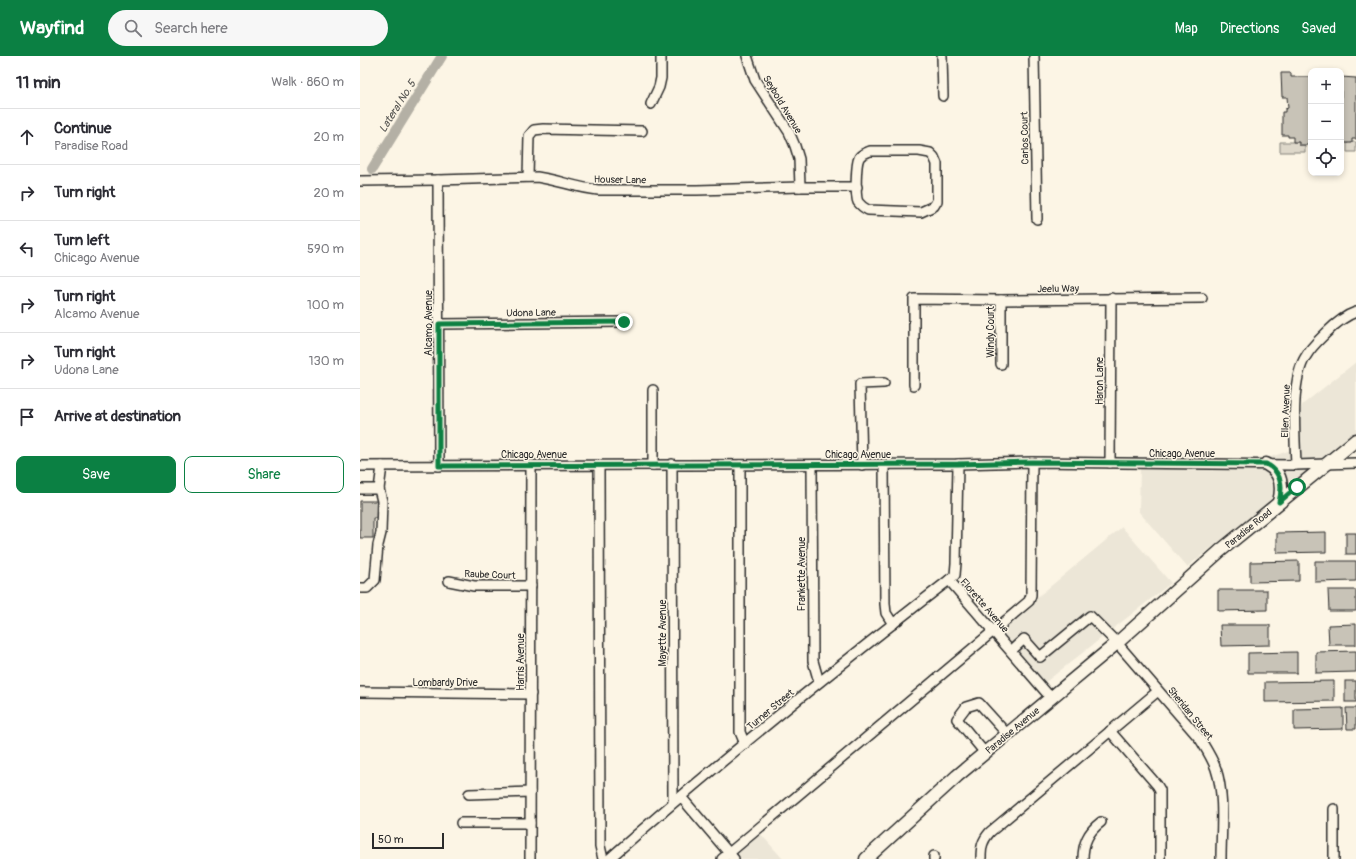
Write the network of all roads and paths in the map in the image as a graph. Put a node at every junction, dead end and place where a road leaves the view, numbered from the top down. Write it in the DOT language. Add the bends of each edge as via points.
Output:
graph roads {
  1 [pos="661,56"];
  2 [pos="747,56"];
  3 [pos="942,56"];
  4 [pos="1034,56"];
  5 [pos="943,96"];
  6 [pos="651,104"];
  7 [pos="642,131"];
  8 [pos="528,177"];
  9 [pos="360,180"];
  10 [pos="438,180"];
  11 [pos="800,187"];
  12 [pos="857,187"];
  13 [pos="1037,219"];
  14 [pos="1111,298"];
  15 [pos="1202,298"];
  16 [pos="1001,300"];
  17 [pos="1356,312"];
  18 [pos="624,322"];
  19 [pos="439,324"];
  20 [pos="1001,364"];
  21 [pos="884,383"];
  22 [pos="914,385"];
  23 [pos="653,390"];
  24 [pos="1356,440"];
  25 [pos="1032,462"];
  26 [pos="1110,463"];
  27 [pos="1356,463"];
  28 [pos="653,464"];
  29 [pos="672,464"];
  30 [pos="884,464"];
  31 [pos="958,464"];
  32 [pos="1266,464"];
  33 [pos="1296,464"];
  34 [pos="1326,464"];
  35 [pos="531,465"];
  36 [pos="600,465"];
  37 [pos="740,465"];
  38 [pos="812,465"];
  39 [pos="862,465"];
  40 [pos="360,466"];
  41 [pos="382,466"];
  42 [pos="439,466"];
  43 [pos="360,489"];
  44 [pos="379,489"];
  45 [pos="1279,502"];
  46 [pos="949,580"];
  47 [pos="449,581"];
  48 [pos="531,586"];
  49 [pos="360,588"];
  50 [pos="1160,604"];
  51 [pos="893,624"];
  52 [pos="994,632"];
  53 [pos="1117,643"];
  54 [pos="1010,651"];
  55 [pos="819,682"];
  56 [pos="1158,691"];
  57 [pos="360,692"];
  58 [pos="531,694"];
  59 [pos="1051,698"];
  60 [pos="1110,731"];
  61 [pos="1007,734"];
  62 [pos="745,744"];
  63 [pos="985,753"];
  64 [pos="530,792"];
  65 [pos="469,794"];
  66 [pos="677,799"];
  67 [pos="1334,809"];
  68 [pos="1101,822"];
  69 [pos="461,823"];
  70 [pos="530,823"];
  71 [pos="728,857"];
  72 [pos="530,859"];
  73 [pos="603,859"];
  74 [pos="609,859"];
  75 [pos="866,859"];
  76 [pos="981,859"];
  77 [pos="1083,859"];
  78 [pos="1160,859"];
  79 [pos="1221,859"];
  80 [pos="1334,859"];
  1 -- 6 [label="street" via="661,78"];
  2 -- 11 [label="street, Seybold Avenue" via="755,80 789,132 795,146 799,159"];
  3 -- 5 [label="street"];
  4 -- 13 [label="street, Carlos Court"];
  7 -- 8 [label="street" via="534,130 529,136"];
  8 -- 10 [label="street, Houser Lane"];
  8 -- 11 [label="street, Houser Lane" via="598,190"];
  9 -- 10 [label="street, Houser Lane"];
  10 -- 19 [label="street, Alcamo Avenue"];
  11 -- 12 [label="street, Houser Lane"];
  12 -- 12 [label="street" via="858,163 860,158 870,151 926,151 934,157 937,164 937,201 934,206 921,212 868,210 858,201"];
  14 -- 15 [label="street, Jeelu Way"];
  14 -- 16 [label="street, Jeelu Way"];
  14 -- 26 [label="street, Haron Lane"];
  16 -- 20 [label="street, Windy Court"];
  16 -- 22 [label="street, Jeelu Way" via="914,299"];
  17 -- 33 [label="street, Ellen Avenue" via="1340,320 1305,356 1295,394"];
  18 -- 19 [label="street, Udona Lane"];
  19 -- 42 [label="street, Alcamo Avenue"];
  21 -- 39 [label="street" via="860,384"];
  23 -- 28 [label="street"];
  24 -- 34 [label="main road, Paradise Road"];
  25 -- 26 [label="street, Chicago Avenue"];
  25 -- 31 [label="street, Chicago Avenue"];
  25 -- 52 [label="street" via="1031,594 1029,601"];
  26 -- 32 [label="street, Chicago Avenue"];
  27 -- 34 [label="street, Chicago Avenue"];
  28 -- 29 [label="street, Chicago Avenue"];
  28 -- 36 [label="street, Chicago Avenue"];
  29 -- 37 [label="street, Chicago Avenue"];
  29 -- 66 [label="street, Mayette Avenue"];
  30 -- 31 [label="street, Chicago Avenue"];
  30 -- 39 [label="street, Chicago Avenue"];
  30 -- 51 [label="street" via="885,604 886,613"];
  31 -- 46 [label="street, Florette Avenue" via="956,563 955,575"];
  32 -- 33 [label="street, Chicago Avenue"];
  32 -- 45 [label="main road" via="1279,476 1282,492"];
  33 -- 34 [label="street, Chicago Avenue"];
  34 -- 45 [label="main road, Paradise Road"];
  35 -- 36 [label="street, Chicago Avenue"];
  35 -- 42 [label="street, Chicago Avenue"];
  35 -- 48 [label="street, Harris Avenue"];
  36 -- 73 [label="street" via="600,846"];
  37 -- 38 [label="street, Chicago Avenue"];
  37 -- 62 [label="street" via="740,732"];
  38 -- 39 [label="street, Chicago Avenue"];
  38 -- 55 [label="street, Frankette Avenue" via="813,661"];
  40 -- 41 [label="street, Chicago Avenue"];
  41 -- 42 [label="street, Chicago Avenue"];
  41 -- 44 [label="street"];
  43 -- 44 [label="street"];
  44 -- 49 [label="street" via="382,501 381,533 375,580 367,588"];
  45 -- 50 [label="main road, Paradise Road"];
  46 -- 51 [label="street, Turner Street"];
  46 -- 52 [label="street, Florette Avenue"];
  47 -- 48 [label="street, Raube Court" via="474,586"];
  48 -- 58 [label="street, Harris Avenue"];
  50 -- 53 [label="main road, Paradise Avenue"];
  51 -- 55 [label="street, Turner Street"];
  52 -- 54 [label="street, Florette Avenue"];
  52 -- 71 [label="street"];
  53 -- 54 [label="street, Sheridan Street" via="1090,616 1040,657 1024,639"];
  53 -- 56 [label="street, Sheridan Street"];
  53 -- 59 [label="main road, Paradise Avenue"];
  54 -- 59 [label="street, Florette Avenue"];
  55 -- 62 [label="street, Turner Street"];
  56 -- 60 [label="street"];
  56 -- 79 [label="street, Sheridan Street" via="1200,739 1216,770 1221,801"];
  57 -- 58 [label="street, Lombardy Drive"];
  58 -- 64 [label="street, Harris Avenue"];
  59 -- 61 [label="main road, Paradise Avenue"];
  60 -- 76 [label="street" via="990,832 981,846"];
  60 -- 78 [label="street" via="1160,790"];
  61 -- 63 [label="main road, Paradise Avenue"];
  61 -- 63 [label="street" via="979,703 966,707 957,719"];
  62 -- 66 [label="street, Turner Street"];
  63 -- 75 [label="main road, Paradise Avenue"];
  64 -- 65 [label="street"];
  64 -- 70 [label="street, Harris Avenue"];
  66 -- 71 [label="street"];
  66 -- 74 [label="street, Turner Street"];
  67 -- 80 [label="street"];
  68 -- 77 [label="street" via="1088,834"];
  69 -- 70 [label="street"];
  70 -- 72 [label="street, Harris Avenue"];
}
